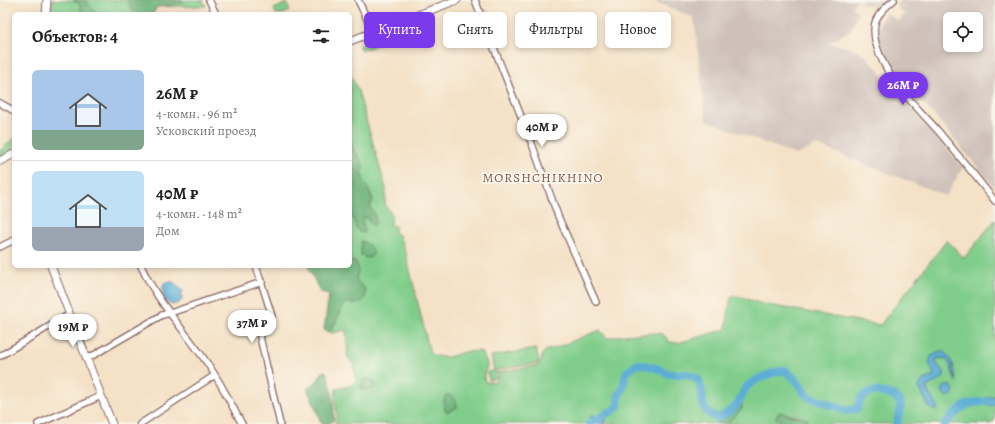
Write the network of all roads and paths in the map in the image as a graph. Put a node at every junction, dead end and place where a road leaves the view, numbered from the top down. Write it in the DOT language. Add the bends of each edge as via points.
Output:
graph roads {
  1 [pos="47,0"];
  2 [pos="209,0"];
  3 [pos="358,0"];
  4 [pos="458,0"];
  5 [pos="475,0"];
  6 [pos="894,0"];
  7 [pos="46,12"];
  8 [pos="215,12"];
  9 [pos="426,12"];
  10 [pos="364,13"];
  11 [pos="364,35"];
  12 [pos="352,39"];
  13 [pos="0,103"];
  14 [pos="12,110"];
  15 [pos="12,155"];
  16 [pos="0,161"];
  17 [pos="995,201"];
  18 [pos="12,241"];
  19 [pos="0,247"];
  20 [pos="52,268"];
  21 [pos="142,268"];
  22 [pos="257,268"];
  23 [pos="262,282"];
  24 [pos="596,302"];
  25 [pos="170,313"];
  26 [pos="70,314"];
  27 [pos="0,356"];
  28 [pos="87,359"];
  29 [pos="215,375"];
  30 [pos="101,396"];
  31 [pos="38,424"];
  32 [pos="112,424"];
  33 [pos="140,424"];
  34 [pos="242,424"];
  35 [pos="280,424"];
  1 -- 7 [label="street"];
  2 -- 8 [label="street"];
  3 -- 10 [label="street"];
  4 -- 9 [label="street"];
  5 -- 24 [label="street" via="558,216"];
  6 -- 17 [label="street" via="877,18 874,27 883,65 895,83"];
  11 -- 12 [label="street"];
  13 -- 14 [label="street"];
  15 -- 16 [label="street"];
  18 -- 19 [label="street"];
  20 -- 26 [label="street"];
  21 -- 25 [label="street"];
  22 -- 23 [label="street"];
  23 -- 25 [label="street"];
  23 -- 35 [label="street" via="272,316 260,337"];
  25 -- 28 [label="street" via="162,314"];
  25 -- 29 [label="street"];
  26 -- 27 [label="street"];
  26 -- 28 [label="street"];
  28 -- 30 [label="street"];
  29 -- 33 [label="street"];
  29 -- 34 [label="street"];
  30 -- 31 [label="street"];
  30 -- 32 [label="street"];
}
